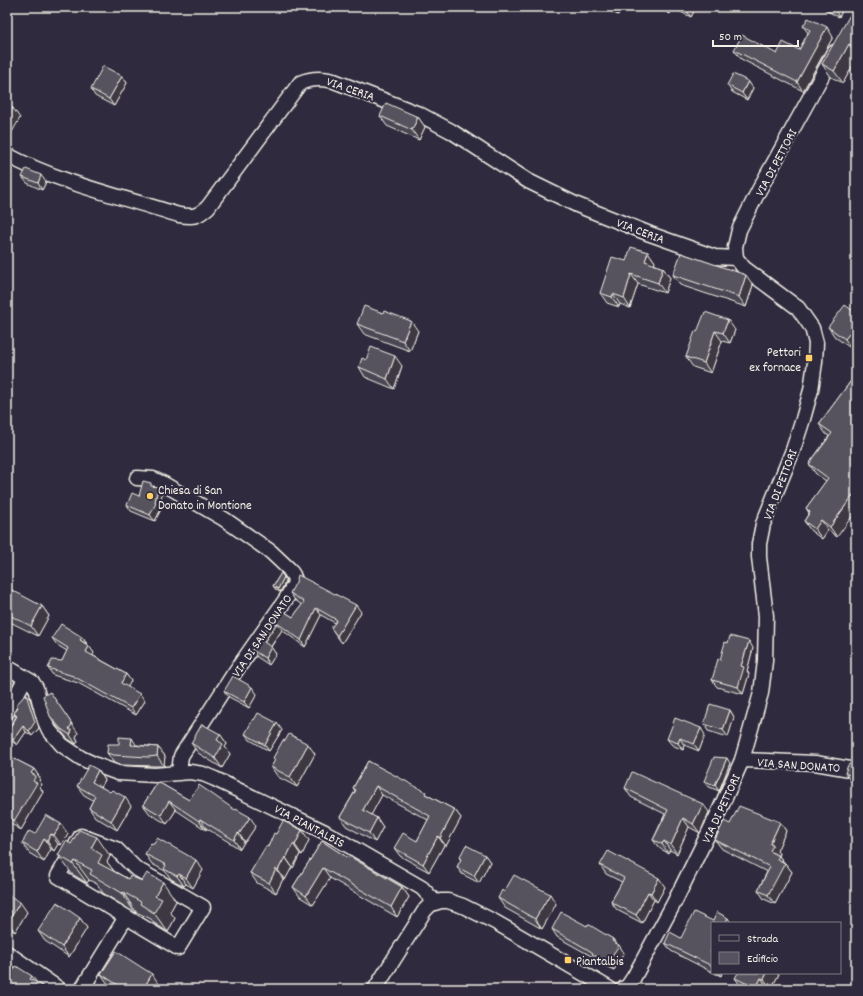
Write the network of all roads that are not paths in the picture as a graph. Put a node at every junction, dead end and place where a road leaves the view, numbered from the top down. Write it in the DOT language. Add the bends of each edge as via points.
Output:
graph roads {
  1 [pos="841,40"];
  2 [pos="7,155"];
  3 [pos="736,258"];
  4 [pos="137,478"];
  5 [pos="7,667"];
  6 [pos="25,679"];
  7 [pos="7,712"];
  8 [pos="742,760"];
  9 [pos="856,770"];
  10 [pos="179,772"];
  11 [pos="435,902"];
  12 [pos="126,917"];
  13 [pos="7,953"];
  14 [pos="59,989"];
  15 [pos="82,989"];
  16 [pos="375,989"];
  17 [pos="610,989"];
  18 [pos="623,989"];
  1 -- 3 [label="street, VIA DI PETTORI" via="742,225 736,238"];
  2 -- 3 [label="street, VIA CERIA" via="68,180 179,216 199,216 300,82 324,78 419,114 451,131 528,181 577,206 715,257"];
  3 -- 8 [label="street, VIA DI PETTORI" via="744,268 798,308 812,328 816,352 811,390 803,419 763,524 759,544 766,616 765,660 761,693"];
  4 -- 10 [label="street, VIA DI SAN DONATO" via="153,479 164,484 224,520 271,552 289,569 295,580 286,599 181,756"];
  5 -- 6 [label="street, VIA PIANTALBIS"];
  6 -- 7 [label="street"];
  6 -- 10 [label="street, VIA PIANTALBIS" via="32,682 36,688 49,730 62,745 81,758 118,773 155,775"];
  8 -- 9 [label="street, VIA SAN DONATO" via="814,764"];
  8 -- 18 [label="street, VIA DI PETTORI" via="674,903 634,977"];
  10 -- 11 [label="street, VIA PIANTALBIS" via="203,774 299,818 422,888"];
  11 -- 16 [label="street" via="425,910"];
  11 -- 17 [label="street" via="448,901 478,913"];
  12 -- 12 [label="street" via="178,948 203,907 136,868 116,849 81,836 58,876"];
  12 -- 15 [label="street"];
  13 -- 14 [label="street"];
}
